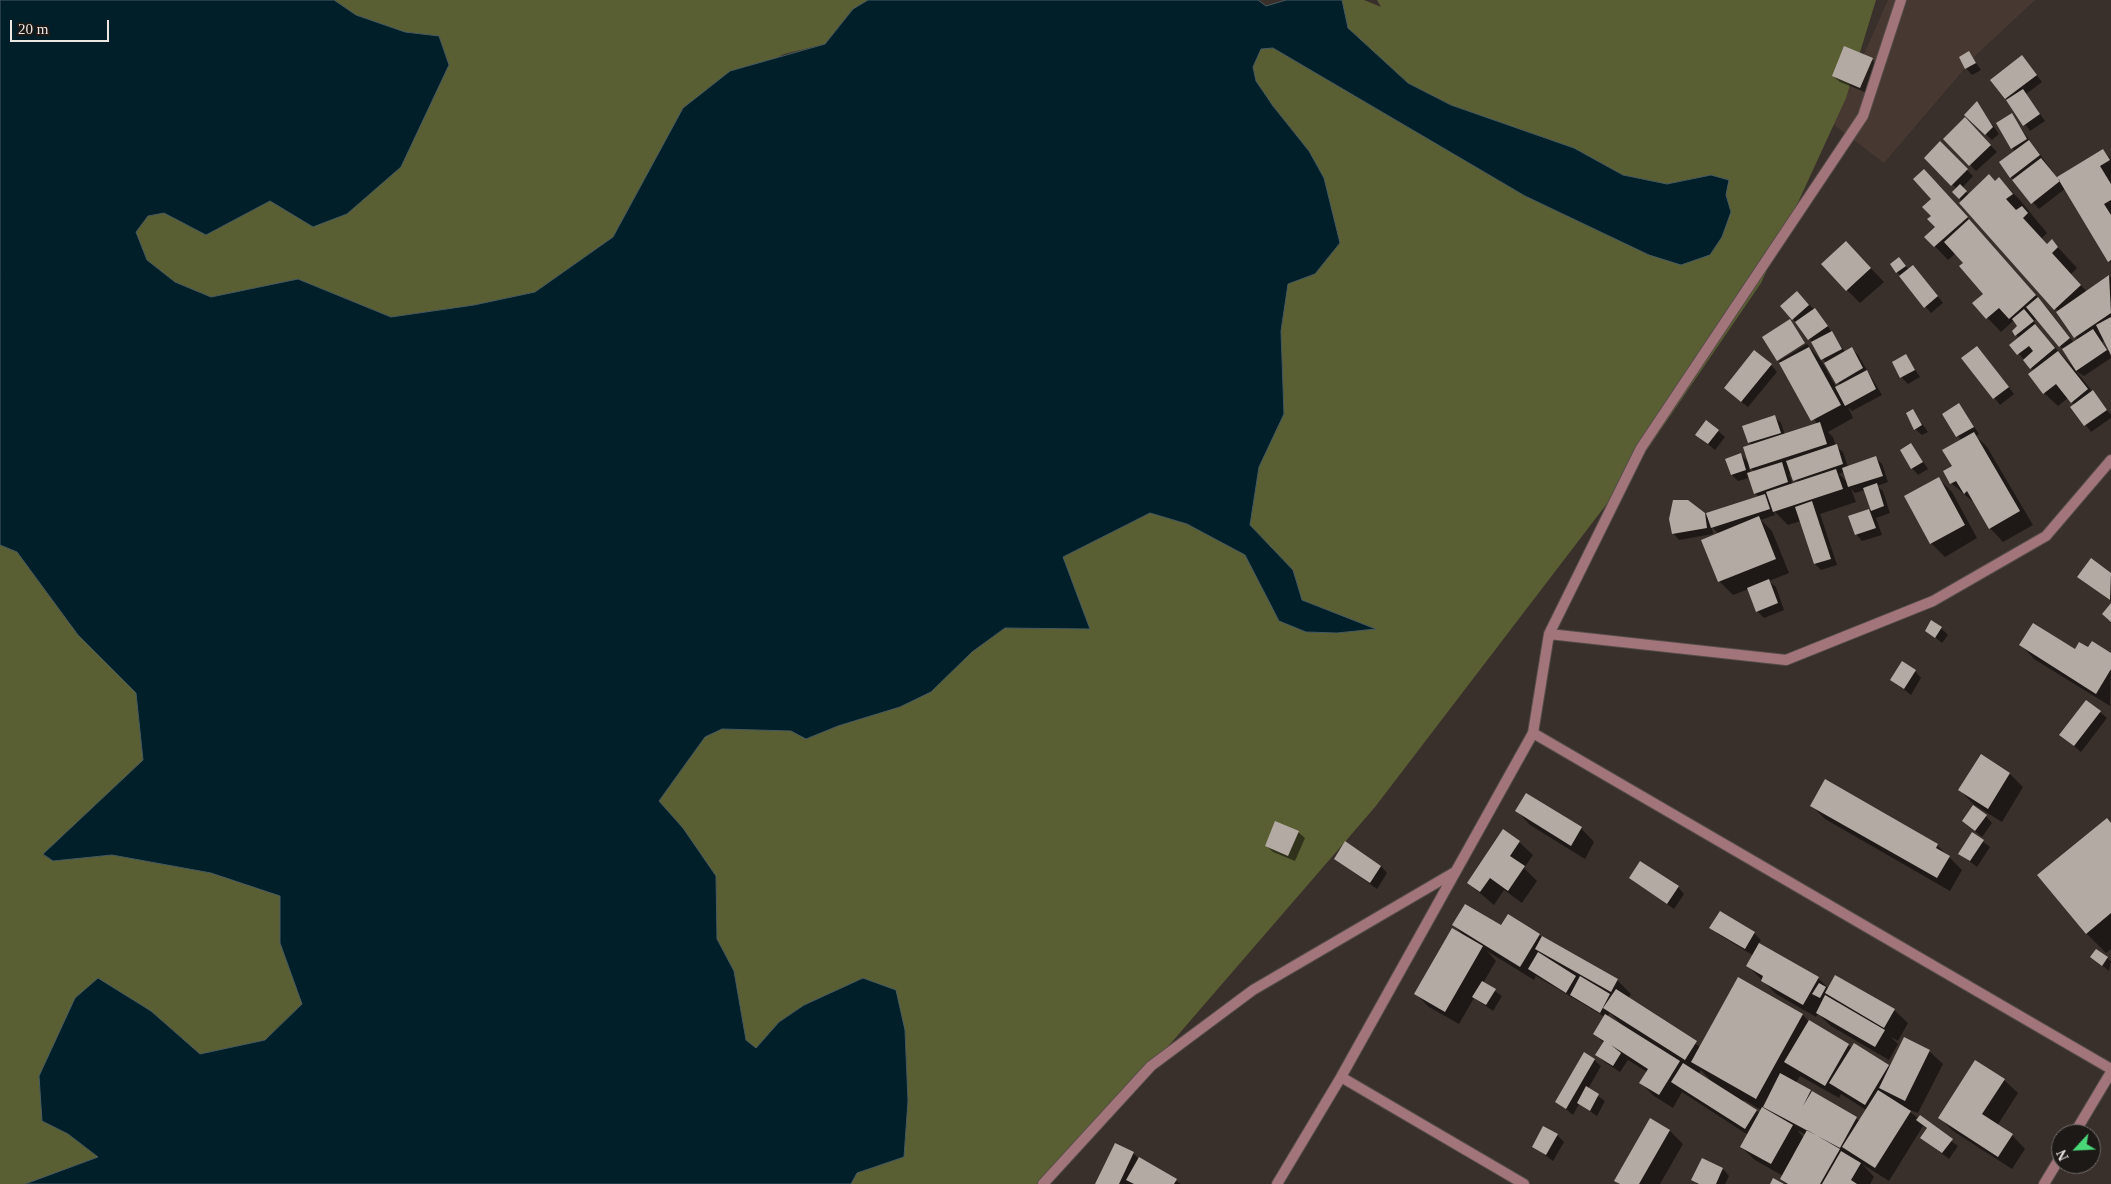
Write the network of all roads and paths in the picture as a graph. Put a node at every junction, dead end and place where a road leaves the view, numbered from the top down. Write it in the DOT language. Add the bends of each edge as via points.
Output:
graph roads {
  1 [pos="1902,0"];
  2 [pos="2111,460"];
  3 [pos="1549,634"];
  4 [pos="1533,733"];
  5 [pos="1456,872"];
  6 [pos="2111,1071"];
  7 [pos="1341,1077"];
  8 [pos="2080,1124"];
  9 [pos="2051,1172"];
  10 [pos="1043,1184"];
  11 [pos="1277,1184"];
  12 [pos="1524,1184"];
  13 [pos="2044,1184"];
  1 -- 3 [label="street" via="1864,116 1641,448"];
  2 -- 3 [label="street" via="2046,536 1933,601 1786,660"];
  3 -- 4 [label="street"];
  4 -- 5 [label="street"];
  4 -- 6 [label="street"];
  5 -- 7 [label="street"];
  5 -- 10 [label="street" via="1253,990 1151,1066"];
  6 -- 8 [label="street"];
  7 -- 11 [label="street"];
  7 -- 12 [label="street"];
  9 -- 13 [label="street"];
}
